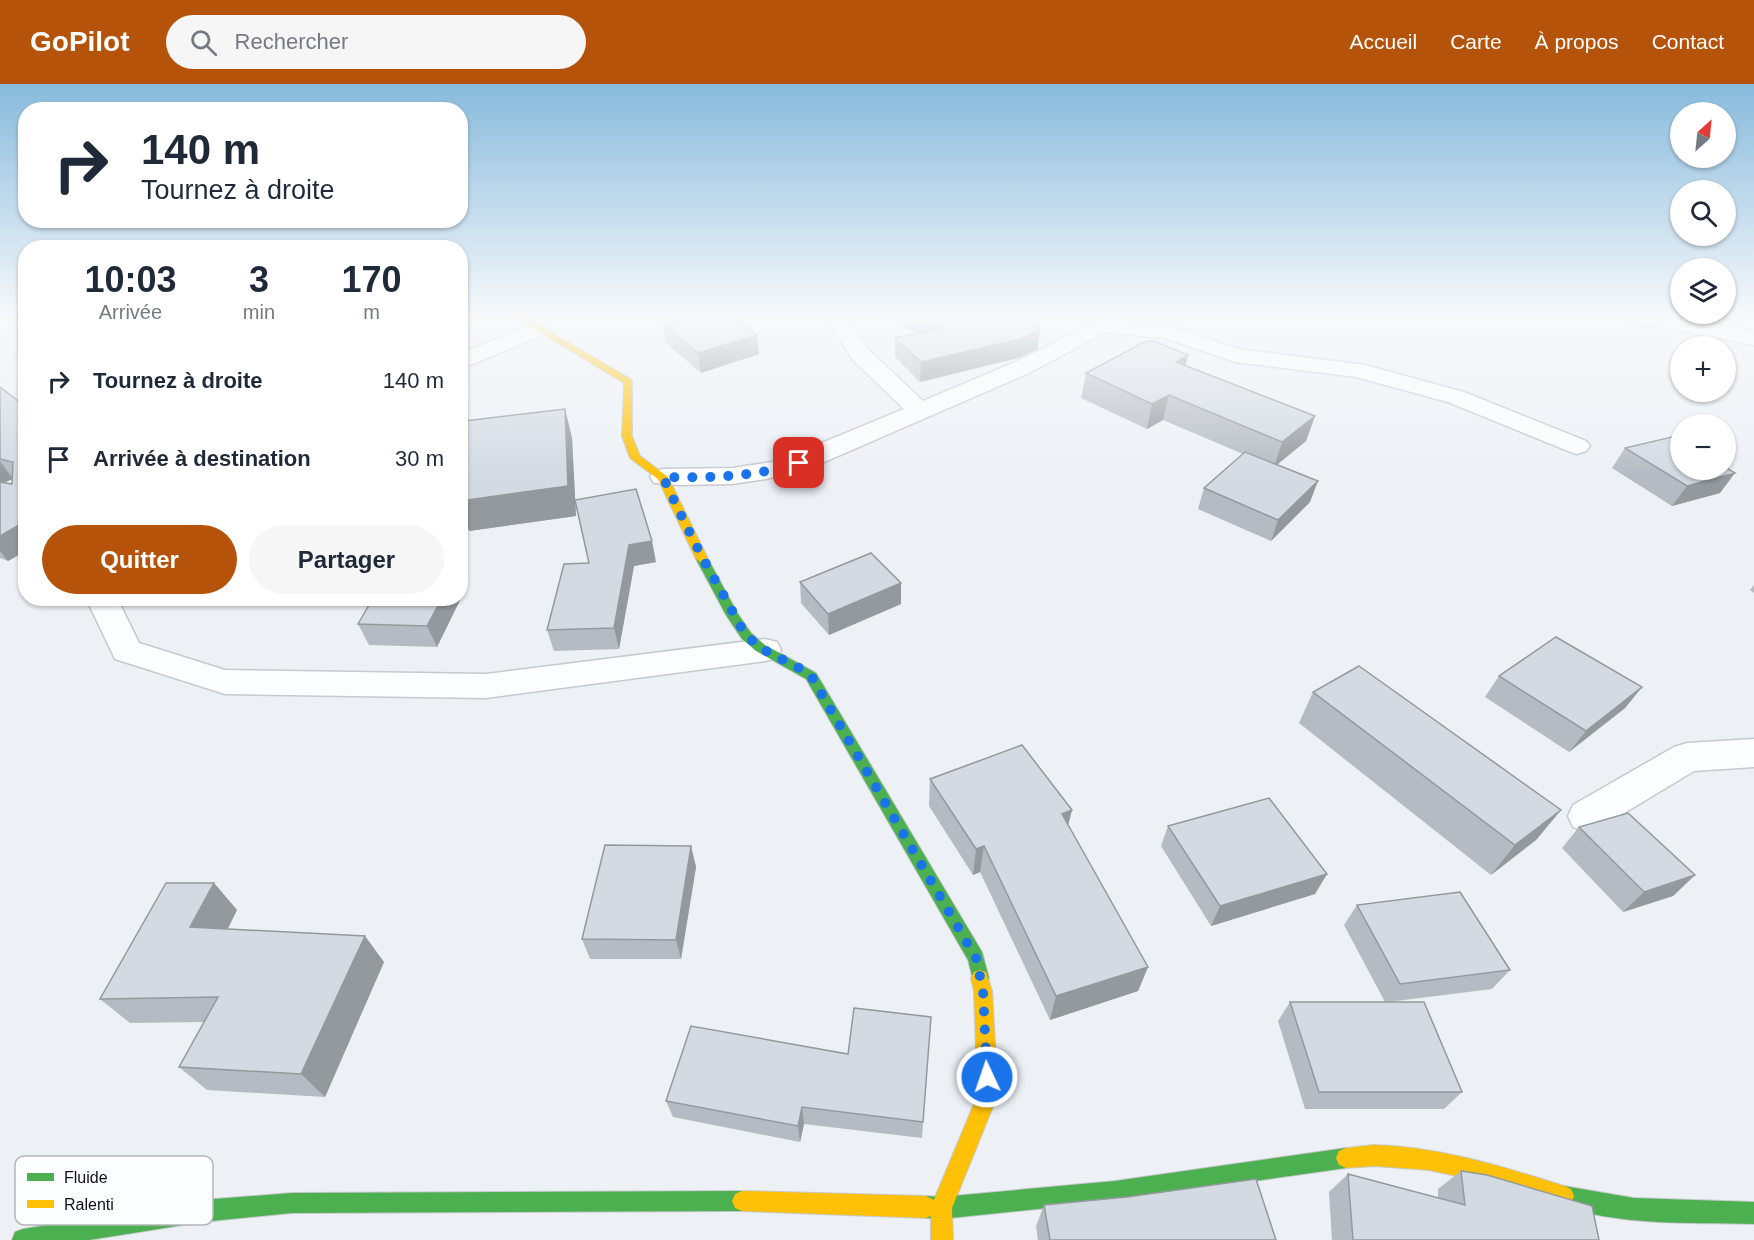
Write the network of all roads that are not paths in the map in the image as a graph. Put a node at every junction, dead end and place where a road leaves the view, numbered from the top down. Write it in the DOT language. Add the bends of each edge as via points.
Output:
graph roads {
  1 [pos="607,369"];
  2 [pos="876,369"];
  3 [pos="1019,369"];
  4 [pos="1348,369"];
  5 [pos="920,411"];
  6 [pos="1576,446"];
  7 [pos="663,477"];
  8 [pos="105,606"];
  9 [pos="765,650"];
  10 [pos="1754,753"];
  11 [pos="1587,816"];
  12 [pos="941,1208"];
  13 [pos="213,1210"];
  14 [pos="1754,1213"];
  15 [pos="116,1225"];
  16 [pos="23,1240"];
  17 [pos="942,1240"];
  1 -- 7 [label="street" via="629,382 627,436 635,458"];
  2 -- 5 [label="street"];
  3 -- 5 [label="street"];
  4 -- 6 [label="street" via="1456,397"];
  5 -- 7 [label="street" via="782,468 721,478"];
  7 -- 9 [label="street" via="709,572 743,630"];
  8 -- 9 [label="street" via="127,651 225,682 486,686"];
  9 -- 12 [label="street" via="811,676 976,958 983,991 987,1077 984,1104"];
  10 -- 11 [label="street" via="1687,757"];
  12 -- 13 [label="street" via="697,1200 292,1203"];
  12 -- 14 [label="street" via="1114,1191 1360,1156 1412,1158 1463,1166 1589,1203 1640,1210"];
  12 -- 17 [label="street"];
  15 -- 16 [label="street"];
}
